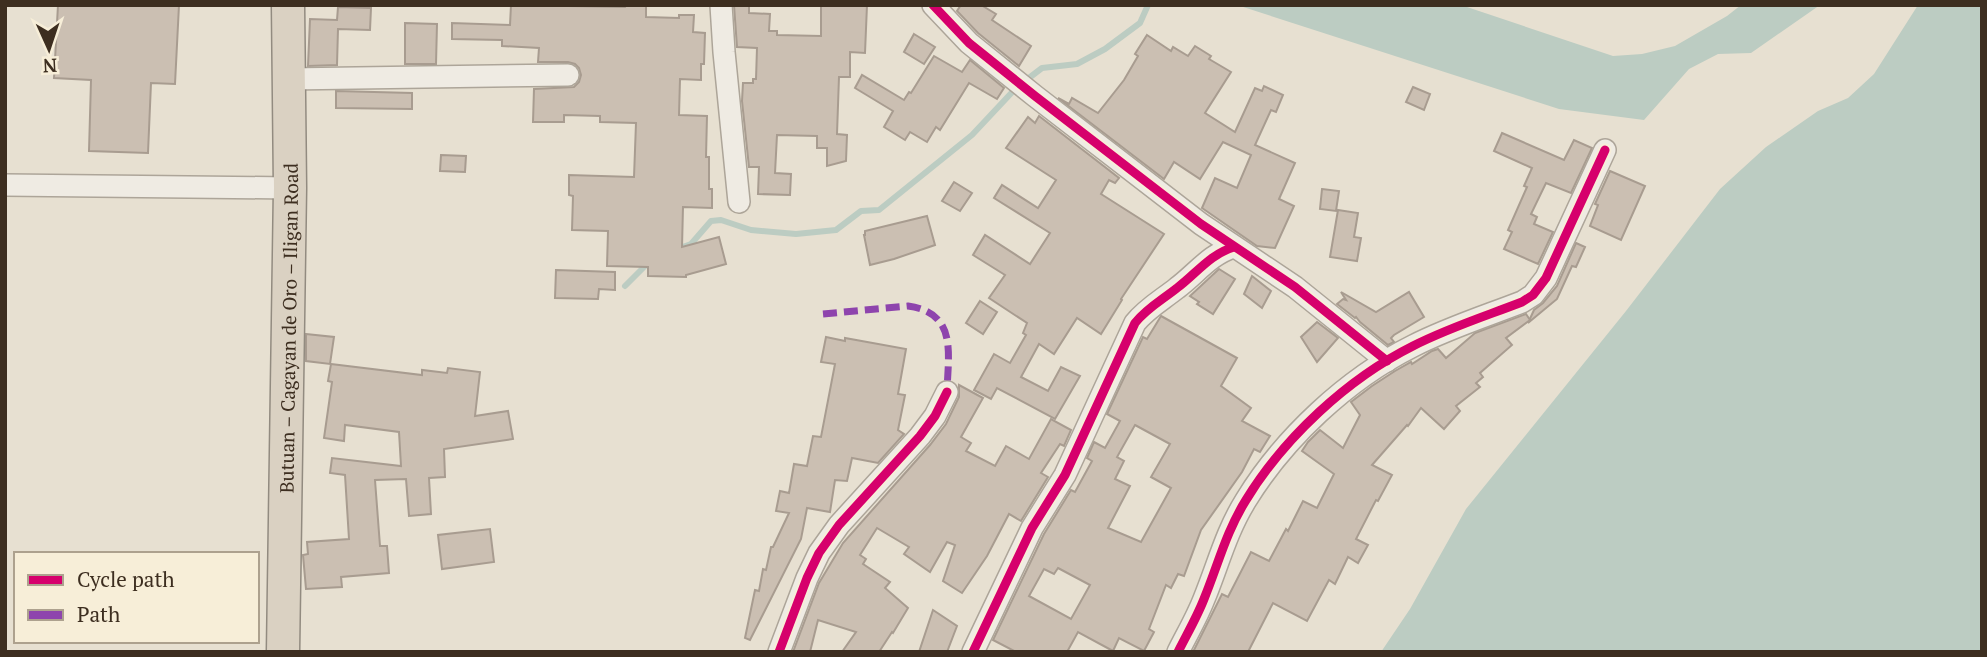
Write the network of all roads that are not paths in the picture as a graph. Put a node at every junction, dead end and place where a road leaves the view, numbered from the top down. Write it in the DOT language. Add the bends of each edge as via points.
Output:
graph roads {
  1 [pos="288,5"];
  2 [pos="721,5"];
  3 [pos="933,5"];
  4 [pos="568,75"];
  5 [pos="288,79"];
  6 [pos="1605,150"];
  7 [pos="5,185"];
  8 [pos="290,188"];
  9 [pos="739,202"];
  10 [pos="1234,247"];
  11 [pos="1387,361"];
  12 [pos="947,392"];
  13 [pos="283,652"];
  14 [pos="779,652"];
  15 [pos="973,652"];
  16 [pos="1178,652"];
  1 -- 5 [label="highway, Butuan – Cagayan de Oro – Iligan Road"];
  2 -- 9 [label="street"];
  3 -- 10 [label="street" via="1012,78"];
  4 -- 5 [label="street"];
  5 -- 8 [label="highway, Butuan – Cagayan de Oro – Iligan Road"];
  6 -- 11 [label="street" via="1552,266 1533,295 1427,339"];
  7 -- 8 [label="street"];
  8 -- 13 [label="highway, Butuan – Cagayan de Oro – Iligan Road"];
  10 -- 11 [label="street" via="1295,287"];
  10 -- 15 [label="street" via="1213,257 1135,323 1065,475 1032,528"];
  11 -- 16 [label="street" via="1300,431 1246,500"];
  12 -- 14 [label="street" via="920,436 839,525 819,554"];
}
